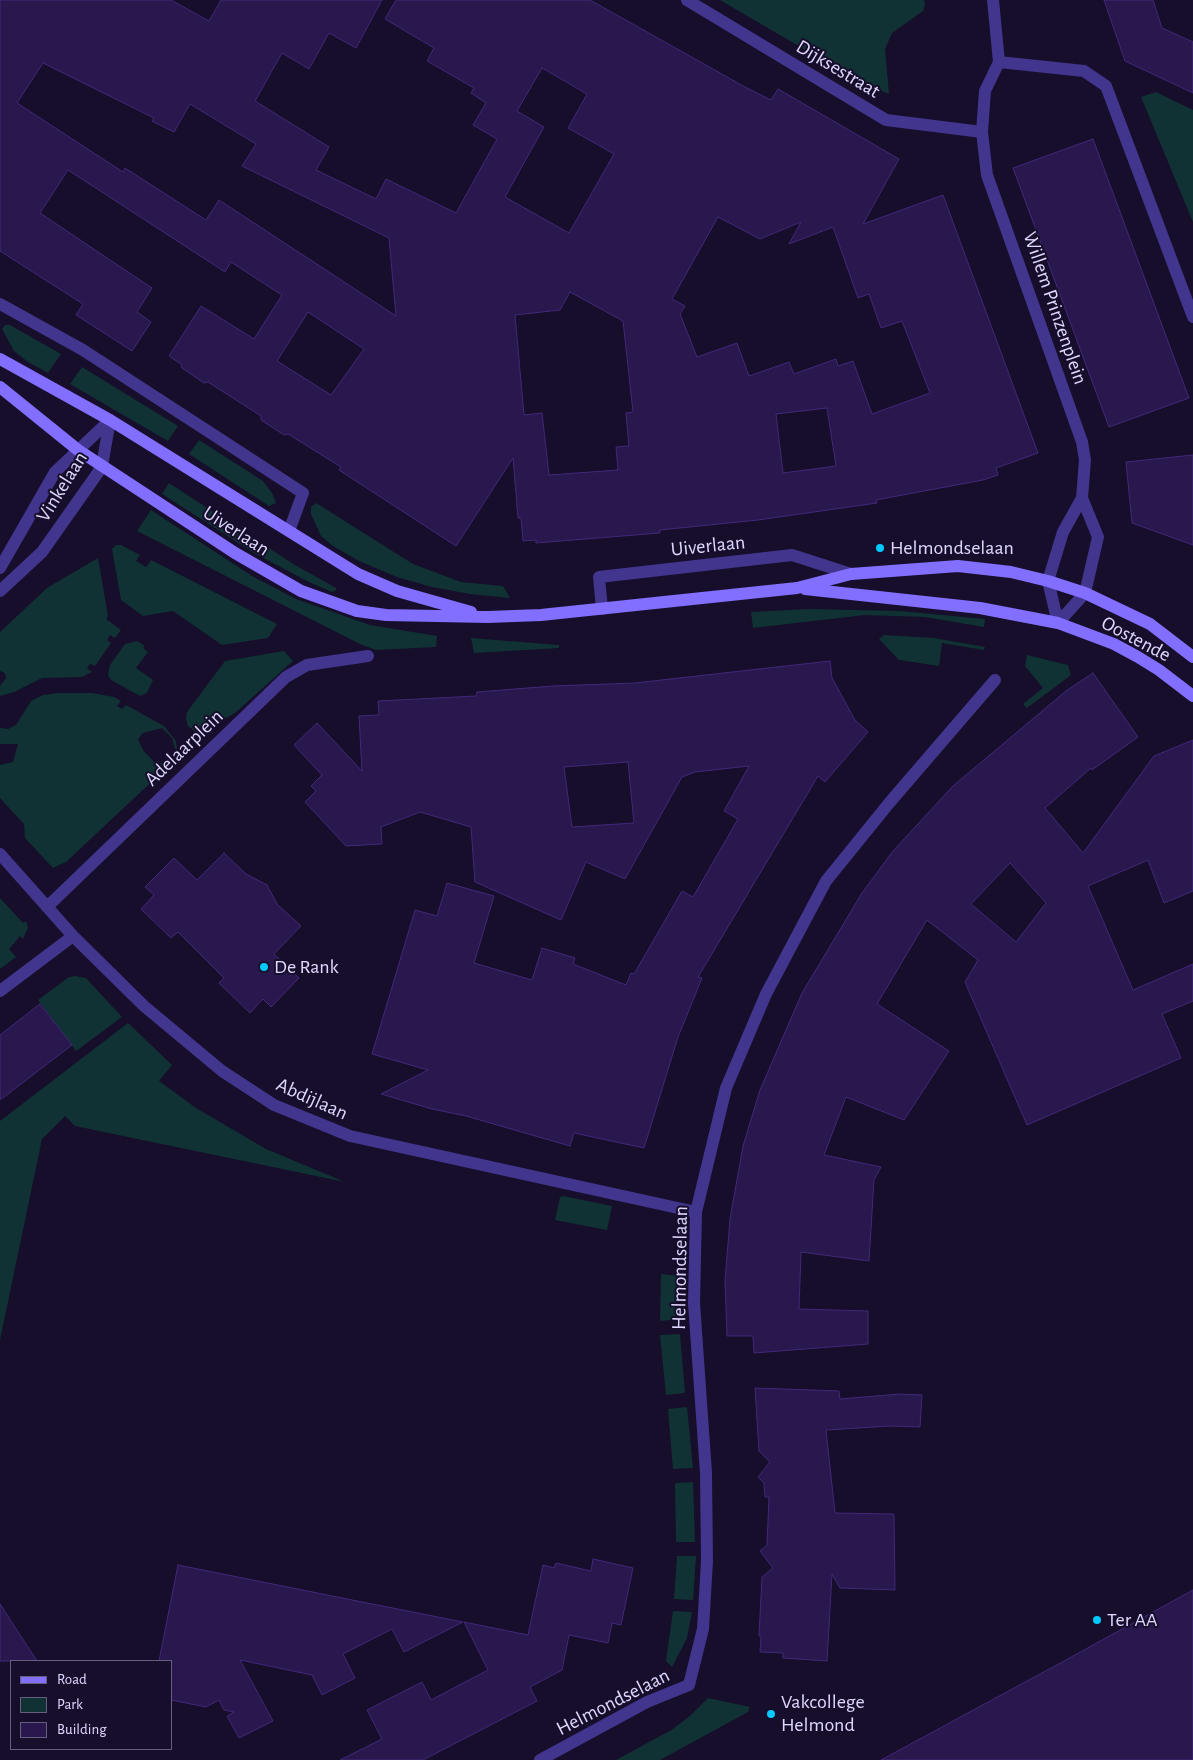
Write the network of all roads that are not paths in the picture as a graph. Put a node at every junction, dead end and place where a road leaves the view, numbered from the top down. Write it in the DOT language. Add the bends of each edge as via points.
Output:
graph roads {
  1 [pos="687,0"];
  2 [pos="993,0"];
  3 [pos="999,62"];
  4 [pos="982,132"];
  5 [pos="0,304"];
  6 [pos="1193,317"];
  7 [pos="0,359"];
  8 [pos="0,387"];
  9 [pos="110,420"];
  10 [pos="78,450"];
  11 [pos="102,466"];
  12 [pos="1082,498"];
  13 [pos="289,531"];
  14 [pos="0,568"];
  15 [pos="851,574"];
  16 [pos="1048,580"];
  17 [pos="798,588"];
  18 [pos="0,590"];
  19 [pos="1085,593"];
  20 [pos="602,608"];
  21 [pos="488,617"];
  22 [pos="1058,623"];
  23 [pos="368,656"];
  24 [pos="1193,657"];
  25 [pos="995,680"];
  26 [pos="1193,696"];
  27 [pos="0,854"];
  28 [pos="47,907"];
  29 [pos="73,936"];
  30 [pos="0,991"];
  31 [pos="696,1212"];
  32 [pos="540,1760"];
  1 -- 4 [label="street, Dijksestraat" via="886,120"];
  2 -- 3 [label="street"];
  3 -- 4 [label="street, Willem Prinzenplein" via="985,91"];
  3 -- 6 [label="street" via="1084,71 1106,86"];
  4 -- 12 [label="street, Willem Prinzenplein" via="988,175 1082,442 1085,460"];
  5 -- 13 [label="street, Uiverlaan" via="83,350 303,494"];
  7 -- 9 [label="main road, Uiverlaan"];
  8 -- 10 [label="main road, Uiverlaan"];
  9 -- 10 [label="street, Vinkelaan"];
  9 -- 11 [label="street, Vinkelaan"];
  9 -- 13 [label="main road, Uiverlaan"];
  10 -- 11 [label="main road, Uiverlaan"];
  10 -- 14 [label="street, Vinkelaan" via="50,478"];
  11 -- 18 [label="street, Vinkelaan" via="42,552"];
  11 -- 21 [label="main road, Uiverlaan" via="274,577 332,603 386,616"];
  12 -- 16 [label="street, Willem Prinzenplein" via="1063,532"];
  12 -- 19 [label="street, Willem Prinzenplein" via="1098,537"];
  13 -- 21 [label="main road, Uiverlaan" via="358,574 397,591"];
  15 -- 16 [label="main road, Uiverlaan" via="958,566 991,568"];
  15 -- 17 [label="main road, Uiverlaan"];
  15 -- 20 [label="street, Uiverlaan" via="792,555 599,576"];
  16 -- 19 [label="main road, Uiverlaan"];
  16 -- 22 [label="street"];
  17 -- 20 [label="main road, Uiverlaan"];
  17 -- 22 [label="main road, Uiverlaan" via="980,608"];
  19 -- 22 [label="street, Willem Prinzenplein"];
  19 -- 24 [label="main road, Oostende" via="1150,624"];
  20 -- 21 [label="main road, Uiverlaan"];
  22 -- 26 [label="main road, Oostende" via="1114,644 1159,670"];
  23 -- 28 [label="street, Adelaarplein" via="307,665 286,676"];
  25 -- 31 [label="street, Helmondselaan" via="826,882 766,994 726,1088"];
  27 -- 28 [label="street, Abdijlaan"];
  28 -- 29 [label="street, Abdijlaan"];
  29 -- 30 [label="street"];
  29 -- 31 [label="street, Abdijlaan" via="156,1018 222,1071 274,1105 350,1136"];
  31 -- 32 [label="street, Helmondselaan" via="694,1303 706,1473 707,1561 703,1629 689,1685 647,1702"];
}
